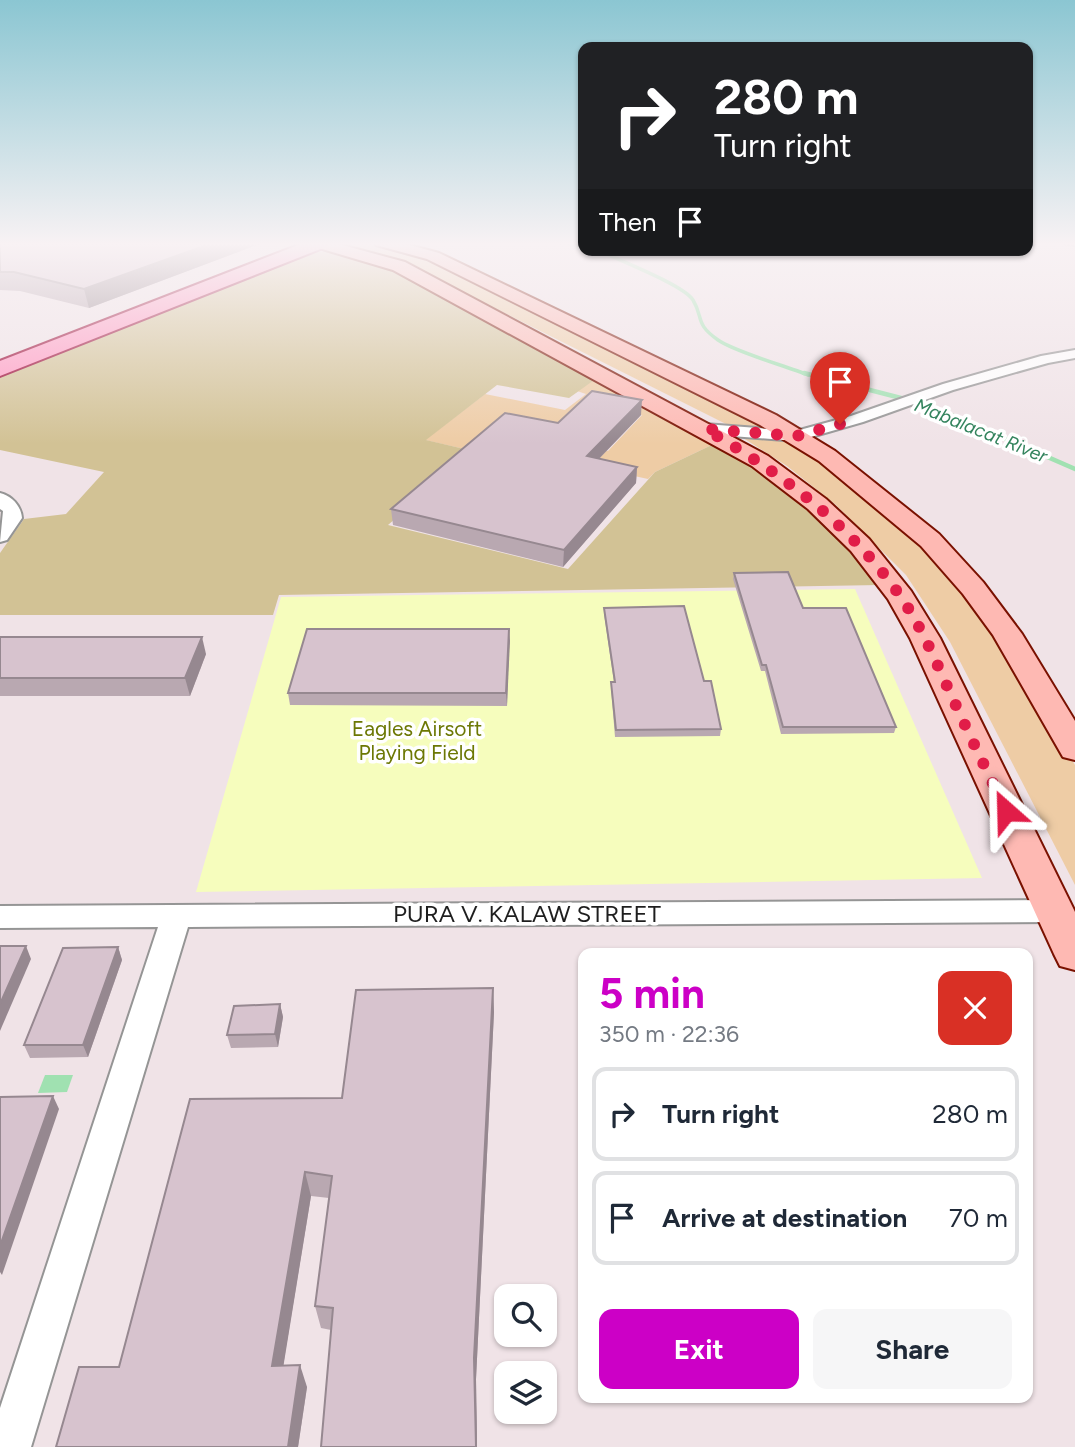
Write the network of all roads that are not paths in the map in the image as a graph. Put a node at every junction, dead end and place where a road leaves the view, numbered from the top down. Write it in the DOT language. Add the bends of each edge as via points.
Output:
graph roads {
  1 [pos="150,310"];
  2 [pos="479,310"];
  3 [pos="541,310"];
  4 [pos="1075,354"];
  5 [pos="0,369"];
  6 [pos="705,429"];
  7 [pos="797,436"];
  8 [pos="0,499"];
  9 [pos="0,536"];
  10 [pos="1075,749"];
  11 [pos="1054,911"];
  12 [pos="177,916"];
  13 [pos="0,917"];
  14 [pos="1075,954"];
  15 [pos="9,1447"];
  1 -- 5 [label="main road"];
  2 -- 6 [label="main road"];
  3 -- 7 [label="main road"];
  4 -- 7 [label="street" via="948,387"];
  6 -- 7 [label="street"];
  6 -- 11 [label="main road" via="760,461 817,505 860,545 901,597 925,638"];
  7 -- 10 [label="main road" via="930,540 1007,634"];
  8 -- 9 [label="street" via="12,510 12,518"];
  11 -- 12 [label="street, PURA V. KALAW STREET"];
  11 -- 14 [label="main road"];
  12 -- 13 [label="street, PURA V. KALAW STREET"];
  12 -- 15 [label="street"];
}
